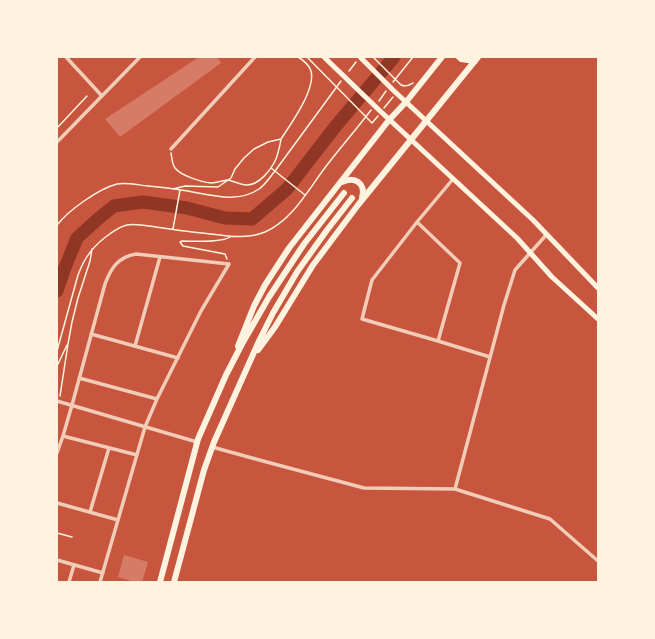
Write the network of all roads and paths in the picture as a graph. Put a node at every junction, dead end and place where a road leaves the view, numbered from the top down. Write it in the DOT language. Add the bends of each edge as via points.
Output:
graph roads {
  1 [pos="66,57"];
  2 [pos="140,57"];
  3 [pos="247,57"];
  4 [pos="255,57"];
  5 [pos="298,57"];
  6 [pos="307,57"];
  7 [pos="324,57"];
  8 [pos="359,57"];
  9 [pos="373,57"];
  10 [pos="413,57"];
  11 [pos="442,57"];
  12 [pos="459,57"];
  13 [pos="477,59"];
  14 [pos="251,60"];
  15 [pos="392,83"];
  16 [pos="392,90"];
  17 [pos="87,96"];
  18 [pos="102,96"];
  19 [pos="378,102"];
  20 [pos="406,102"];
  21 [pos="373,108"];
  22 [pos="380,111"];
  23 [pos="390,120"];
  24 [pos="426,121"];
  25 [pos="57,128"];
  26 [pos="281,139"];
  27 [pos="411,140"];
  28 [pos="57,142"];
  29 [pos="171,149"];
  30 [pos="271,168"];
  31 [pos="275,171"];
  32 [pos="453,179"];
  33 [pos="228,180"];
  34 [pos="341,182"];
  35 [pos="172,189"];
  36 [pos="180,190"];
  37 [pos="344,192"];
  38 [pos="305,195"];
  39 [pos="352,198"];
  40 [pos="362,199"];
  41 [pos="417,222"];
  42 [pos="57,225"];
  43 [pos="173,230"];
  44 [pos="547,234"];
  45 [pos="231,236"];
  46 [pos="92,249"];
  47 [pos="530,253"];
  48 [pos="160,257"];
  49 [pos="229,264"];
  50 [pos="598,288"];
  51 [pos="598,319"];
  52 [pos="91,334"];
  53 [pos="438,341"];
  54 [pos="68,344"];
  55 [pos="135,346"];
  56 [pos="57,351"];
  57 [pos="490,357"];
  58 [pos="178,358"];
  59 [pos="251,360"];
  60 [pos="57,366"];
  61 [pos="226,375"];
  62 [pos="79,378"];
  63 [pos="157,399"];
  64 [pos="59,402"];
  65 [pos="72,406"];
  66 [pos="145,427"];
  67 [pos="63,436"];
  68 [pos="197,442"];
  69 [pos="212,447"];
  70 [pos="109,448"];
  71 [pos="57,453"];
  72 [pos="137,455"];
  73 [pos="455,489"];
  74 [pos="57,503"];
  75 [pos="90,512"];
  76 [pos="118,520"];
  77 [pos="57,533"];
  78 [pos="72,537"];
  79 [pos="57,560"];
  80 [pos="598,561"];
  81 [pos="74,565"];
  82 [pos="103,573"];
  83 [pos="69,582"];
  84 [pos="100,582"];
  85 [pos="160,582"];
  86 [pos="174,582"];
  1 -- 18 [label="street"];
  2 -- 18 [label="street"];
  3 -- 14 [label="street"];
  4 -- 14 [label="street"];
  5 -- 26 [label="path" via="310,70 312,79 310,88"];
  6 -- 22 [label="path" via="372,123"];
  7 -- 22 [label="main road"];
  8 -- 16 [label="main road"];
  8 -- 31 [label="path"];
  9 -- 16 [label="path" via="401,85"];
  10 -- 15 [label="path"];
  11 -- 20 [label="main road"];
  12 -- 13 [label="main road"];
  13 -- 24 [label="main road"];
  14 -- 29 [label="street"];
  16 -- 19 [label="path"];
  16 -- 20 [label="main road"];
  16 -- 22 [label="path"];
  17 -- 25 [label="path"];
  18 -- 28 [label="street"];
  20 -- 23 [label="main road"];
  20 -- 24 [label="main road"];
  21 -- 38 [label="path"];
  22 -- 23 [label="main road"];
  23 -- 27 [label="main road"];
  23 -- 34 [label="main road"];
  24 -- 27 [label="main road"];
  24 -- 44 [label="main road"];
  26 -- 30 [label="path"];
  26 -- 33 [label="path" via="254,149 235,168 232,178"];
  27 -- 32 [label="main road"];
  27 -- 40 [label="main road"];
  29 -- 33 [label="path" via="175,168 184,174 202,182"];
  30 -- 31 [label="path"];
  30 -- 33 [label="path" via="254,184 240,185"];
  31 -- 36 [label="path" via="259,189 237,197"];
  31 -- 38 [label="path"];
  32 -- 41 [label="street"];
  32 -- 47 [label="main road"];
  33 -- 35 [label="path" via="218,187 185,186"];
  34 -- 40 [label="main road" via="351,180 361,184"];
  34 -- 61 [label="main road" via="289,248 265,285"];
  35 -- 36 [label="path"];
  35 -- 42 [label="path" via="119,184 96,194"];
  36 -- 43 [label="path"];
  37 -- 61 [label="main road" via="304,244 269,297"];
  38 -- 45 [label="path" via="295,209 274,227 256,236"];
  39 -- 59 [label="main road" via="298,272 273,313"];
  40 -- 59 [label="main road" via="313,266"];
  41 -- 53 [label="street" via="460,263"];
  41 -- 53 [label="street" via="372,280 362,319"];
  43 -- 45 [label="path"];
  43 -- 46 [label="path" via="128,225 103,238"];
  44 -- 47 [label="street"];
  44 -- 50 [label="main road"];
  45 -- 49 [label="path" via="218,240 180,242 183,246 225,254"];
  46 -- 54 [label="path"];
  46 -- 56 [label="path" via="78,275"];
  47 -- 51 [label="main road"];
  47 -- 57 [label="street" via="516,270"];
  48 -- 49 [label="street"];
  48 -- 52 [label="street" via="127,255 118,262 105,284"];
  48 -- 55 [label="street"];
  49 -- 58 [label="street" via="201,311"];
  52 -- 55 [label="street"];
  52 -- 62 [label="street"];
  53 -- 57 [label="street"];
  54 -- 60 [label="path"];
  54 -- 64 [label="path"];
  55 -- 58 [label="street"];
  57 -- 73 [label="street"];
  58 -- 63 [label="street"];
  59 -- 69 [label="main road"];
  61 -- 68 [label="main road"];
  62 -- 63 [label="street"];
  62 -- 65 [label="street"];
  63 -- 66 [label="street"];
  64 -- 65 [label="street"];
  65 -- 66 [label="street"];
  65 -- 67 [label="street"];
  66 -- 68 [label="street"];
  66 -- 72 [label="street"];
  67 -- 70 [label="street"];
  67 -- 71 [label="street"];
  68 -- 85 [label="main road"];
  69 -- 73 [label="street" via="364,488"];
  69 -- 86 [label="main road"];
  70 -- 72 [label="street"];
  70 -- 75 [label="street"];
  72 -- 76 [label="street"];
  73 -- 80 [label="street" via="550,519"];
  74 -- 75 [label="street"];
  75 -- 76 [label="street"];
  76 -- 82 [label="street"];
  77 -- 78 [label="path"];
  79 -- 81 [label="street"];
  81 -- 82 [label="street"];
  81 -- 83 [label="street"];
  82 -- 84 [label="street"];
}
